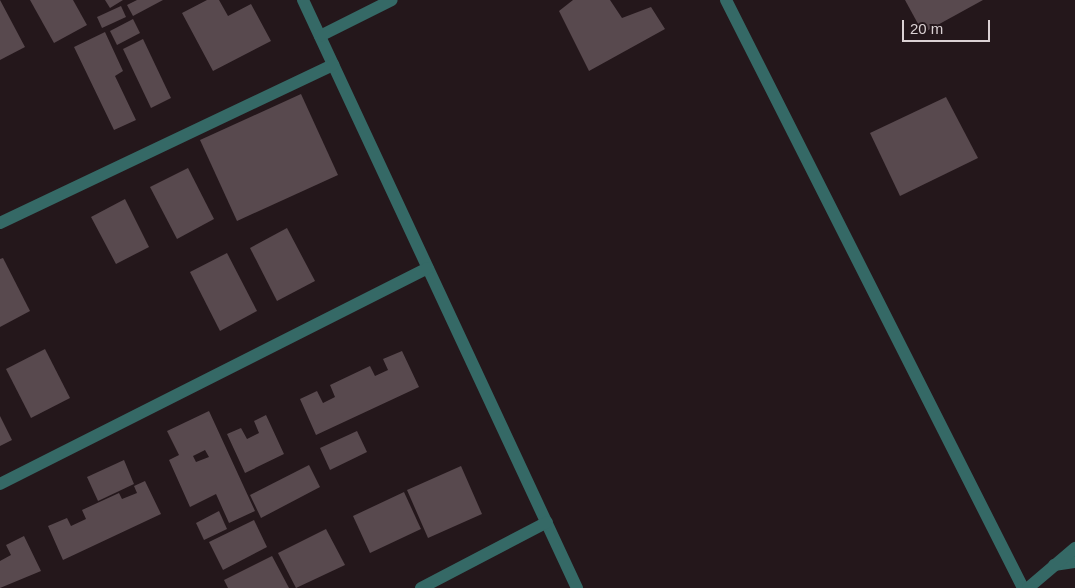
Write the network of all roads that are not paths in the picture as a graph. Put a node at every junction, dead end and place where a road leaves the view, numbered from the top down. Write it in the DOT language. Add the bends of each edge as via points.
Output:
graph roads {
  1 [pos="303,0"];
  2 [pos="392,0"];
  3 [pos="726,0"];
  4 [pos="320,36"];
  5 [pos="333,65"];
  6 [pos="0,223"];
  7 [pos="428,268"];
  8 [pos="0,484"];
  9 [pos="547,522"];
  10 [pos="1075,548"];
  11 [pos="1075,562"];
  12 [pos="1054,565"];
  13 [pos="421,588"];
  14 [pos="577,588"];
  15 [pos="1023,588"];
  16 [pos="1028,588"];
  1 -- 4 [label="street"];
  2 -- 4 [label="street"];
  3 -- 15 [label="street"];
  4 -- 5 [label="street"];
  5 -- 6 [label="street"];
  5 -- 7 [label="street"];
  7 -- 8 [label="street"];
  7 -- 9 [label="street"];
  9 -- 13 [label="street"];
  9 -- 14 [label="street"];
  10 -- 12 [label="street"];
  11 -- 12 [label="street"];
  12 -- 16 [label="street"];
}
